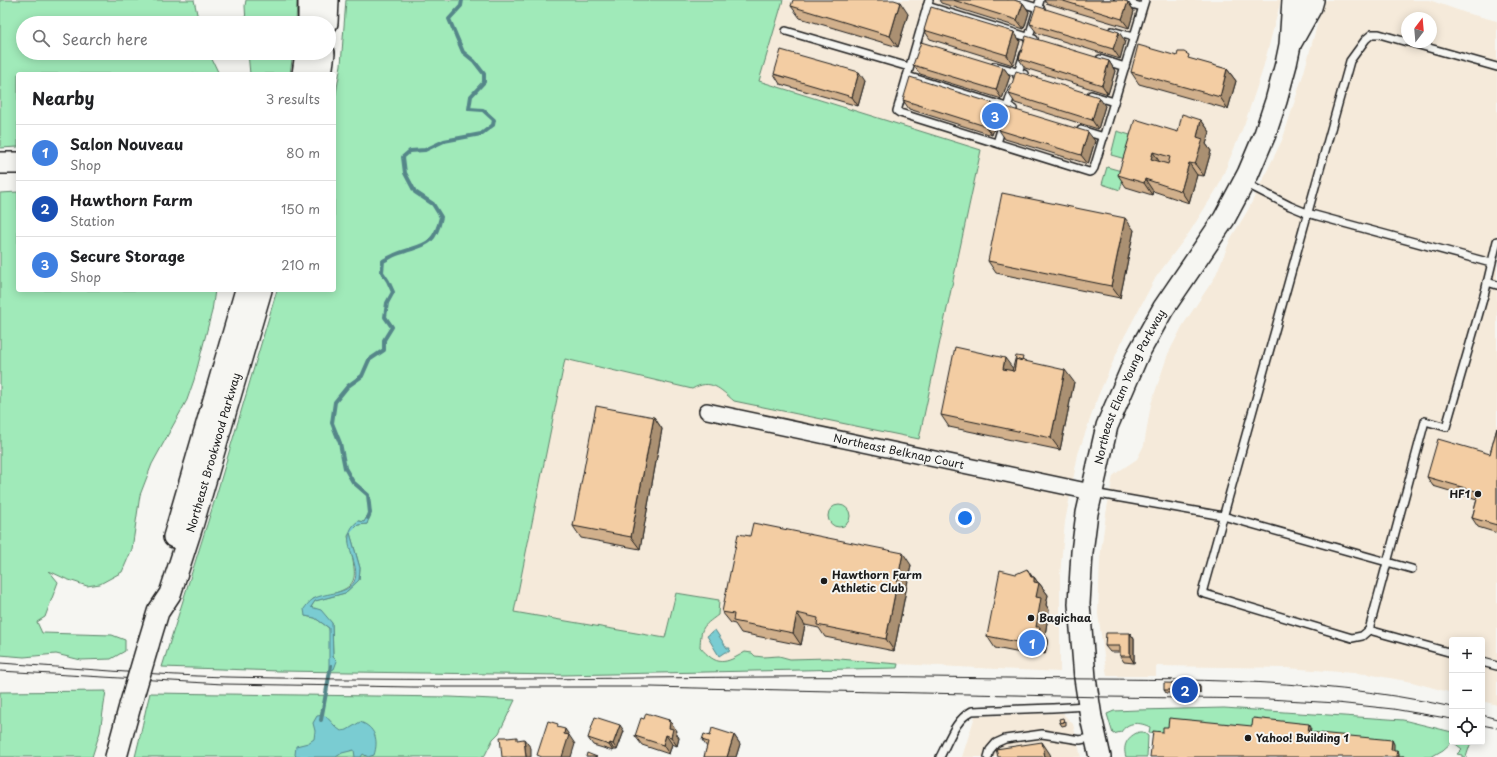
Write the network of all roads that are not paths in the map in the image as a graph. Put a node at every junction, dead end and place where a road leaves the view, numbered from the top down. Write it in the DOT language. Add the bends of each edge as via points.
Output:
graph roads {
  1 [pos="310,0"];
  2 [pos="328,0"];
  3 [pos="1012,0"];
  4 [pos="1040,0"];
  5 [pos="1118,0"];
  6 [pos="1293,0"];
  7 [pos="1313,0"];
  8 [pos="928,3"];
  9 [pos="1144,4"];
  10 [pos="1041,9"];
  11 [pos="309,16"];
  12 [pos="327,16"];
  13 [pos="1104,28"];
  14 [pos="786,31"];
  15 [pos="1029,37"];
  16 [pos="1133,38"];
  17 [pos="1401,40"];
  18 [pos="1044,41"];
  19 [pos="1290,45"];
  20 [pos="1429,48"];
  21 [pos="1095,57"];
  22 [pos="305,60"];
  23 [pos="323,60"];
  24 [pos="989,64"];
  25 [pos="909,67"];
  26 [pos="1125,67"];
  27 [pos="1497,67"];
  28 [pos="303,72"];
  29 [pos="321,72"];
  30 [pos="1018,72"];
  31 [pos="907,76"];
  32 [pos="1033,77"];
  33 [pos="1084,93"];
  34 [pos="1114,102"];
  35 [pos="1008,107"];
  36 [pos="1022,112"];
  37 [pos="1074,128"];
  38 [pos="1104,137"];
  39 [pos="997,143"];
  40 [pos="0,163"];
  41 [pos="16,163"];
  42 [pos="0,177"];
  43 [pos="16,177"];
  44 [pos="1244,182"];
  45 [pos="1308,213"];
  46 [pos="1497,244"];
  47 [pos="1491,263"];
  48 [pos="1487,282"];
  49 [pos="1497,285"];
  50 [pos="245,292"];
  51 [pos="260,292"];
  52 [pos="707,411"];
  53 [pos="1091,492"];
  54 [pos="1223,516"];
  55 [pos="1387,561"];
  56 [pos="1412,569"];
  57 [pos="158,612"];
  58 [pos="1369,630"];
  59 [pos="1449,653"];
  60 [pos="1485,663"];
  61 [pos="1497,666"];
  62 [pos="1089,706"];
  63 [pos="1096,737"];
  64 [pos="116,757"];
  65 [pos="940,757"];
  66 [pos="988,757"];
  67 [pos="1100,757"];
  1 -- 11 [label="main road"];
  2 -- 12 [label="main road"];
  3 -- 10 [label="lane"];
  4 -- 10 [label="lane"];
  5 -- 9 [label="lane"];
  6 -- 19 [label="main road"];
  7 -- 19 [label="main road"];
  8 -- 15 [label="lane"];
  8 -- 25 [label="lane" via="921,42"];
  9 -- 16 [label="lane"];
  10 -- 15 [label="lane"];
  13 -- 16 [label="lane"];
  14 -- 25 [label="lane"];
  15 -- 18 [label="lane"];
  15 -- 30 [label="lane"];
  16 -- 26 [label="lane"];
  17 -- 45 [label="lane" via="1372,34 1350,61"];
  19 -- 44 [label="main road, Northeast Elam Young Parkway" via="1265,134"];
  20 -- 27 [label="lane"];
  21 -- 26 [label="lane"];
  22 -- 28 [label="main road"];
  23 -- 29 [label="main road"];
  24 -- 30 [label="lane"];
  25 -- 31 [label="lane"];
  26 -- 34 [label="lane"];
  30 -- 32 [label="lane"];
  30 -- 35 [label="lane"];
  31 -- 35 [label="lane"];
  31 -- 39 [label="lane" via="897,111"];
  33 -- 34 [label="lane"];
  34 -- 38 [label="lane"];
  35 -- 36 [label="lane"];
  35 -- 39 [label="lane"];
  37 -- 38 [label="lane"];
  38 -- 39 [label="lane" via="1094,168 1089,172"];
  40 -- 41 [label="main road"];
  42 -- 43 [label="main road"];
  44 -- 45 [label="lane"];
  44 -- 53 [label="main road, Northeast Elam Young Parkway" via="1224,219 1163,309 1138,354 1107,426"];
  45 -- 47 [label="lane"];
  45 -- 54 [label="lane"];
  46 -- 47 [label="lane"];
  47 -- 48 [label="lane"];
  48 -- 49 [label="lane"];
  48 -- 55 [label="lane" via="1446,427 1425,421"];
  50 -- 57 [label="main road, Northeast Brookwood Parkway" via="159,590"];
  51 -- 57 [label="main road, Northeast Brookwood Parkway" via="187,541 170,594"];
  52 -- 53 [label="street, Northeast Belknap Court"];
  53 -- 54 [label="lane"];
  53 -- 62 [label="main road, Northeast Elam Young Parkway" via="1082,552 1079,604"];
  54 -- 55 [label="lane"];
  54 -- 58 [label="lane" via="1202,593 1352,638 1362,636"];
  55 -- 56 [label="lane"];
  55 -- 58 [label="lane"];
  57 -- 64 [label="main road, Northeast Brookwood Parkway, bridge"];
  58 -- 59 [label="lane"];
  60 -- 61 [label="lane"];
  62 -- 63 [label="main road, Northeast Elam Young Parkway"];
  62 -- 65 [label="lane" via="972,710 958,722"];
  63 -- 66 [label="lane" via="1080,740 1042,734 1005,739 996,743"];
  63 -- 67 [label="main road, Northeast Elam Young Parkway"];
}
